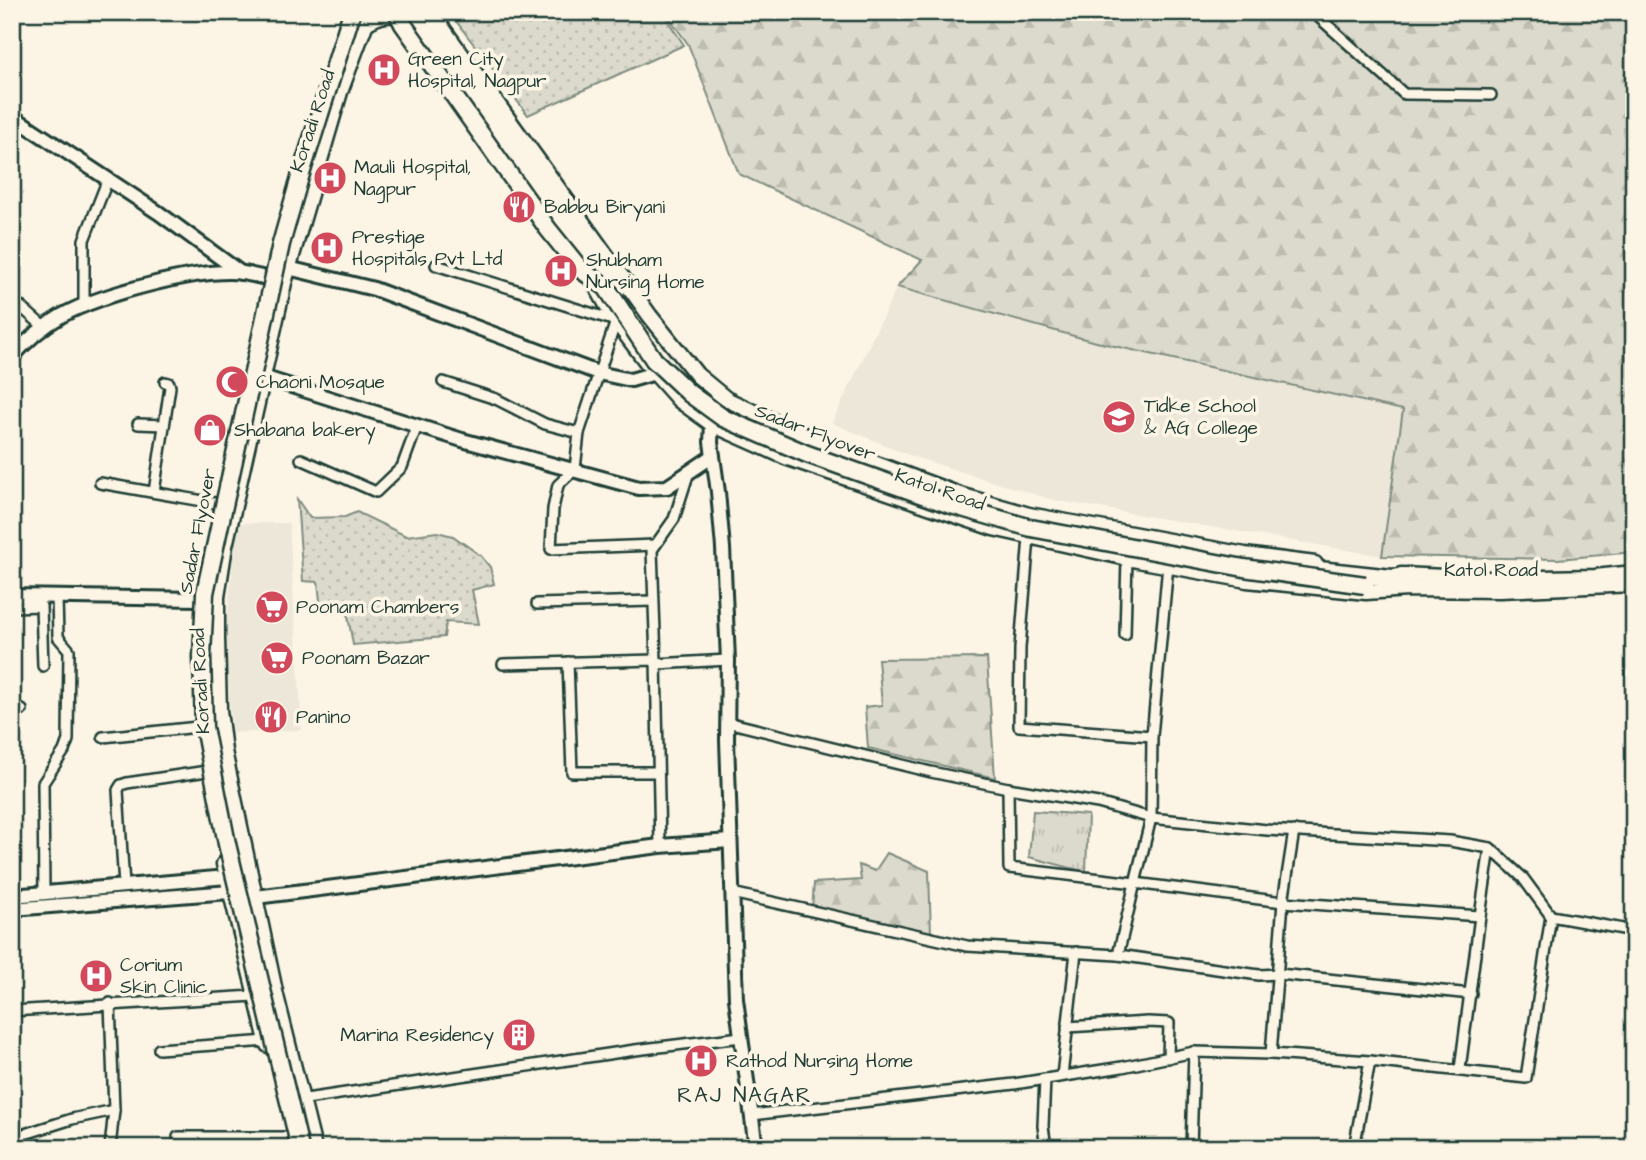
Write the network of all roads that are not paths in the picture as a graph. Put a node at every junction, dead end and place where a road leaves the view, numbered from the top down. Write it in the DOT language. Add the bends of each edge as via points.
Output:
graph roads {
  1 [pos="434,12"];
  2 [pos="1313,12"];
  3 [pos="359,14"];
  4 [pos="409,14"];
  5 [pos="1491,95"];
  6 [pos="12,116"];
  7 [pos="108,179"];
  8 [pos="436,265"];
  9 [pos="288,268"];
  10 [pos="268,271"];
  11 [pos="241,273"];
  12 [pos="284,283"];
  13 [pos="12,299"];
  14 [pos="84,307"];
  15 [pos="616,321"];
  16 [pos="44,327"];
  17 [pos="12,357"];
  18 [pos="246,372"];
  19 [pos="598,373"];
  20 [pos="655,373"];
  21 [pos="262,376"];
  22 [pos="164,382"];
  23 [pos="443,382"];
  24 [pos="726,399"];
  25 [pos="138,424"];
  26 [pos="712,424"];
  27 [pos="164,425"];
  28 [pos="417,426"];
  29 [pos="579,433"];
  30 [pos="713,456"];
  31 [pos="301,459"];
  32 [pos="575,469"];
  33 [pos="690,471"];
  34 [pos="100,483"];
  35 [pos="153,492"];
  36 [pos="220,504"];
  37 [pos="1029,537"];
  38 [pos="655,545"];
  39 [pos="1126,558"];
  40 [pos="1168,565"];
  41 [pos="1634,573"];
  42 [pos="1366,580"];
  43 [pos="1409,582"];
  44 [pos="1634,584"];
  45 [pos="12,596"];
  46 [pos="57,597"];
  47 [pos="200,599"];
  48 [pos="653,601"];
  49 [pos="537,604"];
  50 [pos="12,607"];
  51 [pos="1125,635"];
  52 [pos="728,660"];
  53 [pos="568,662"];
  54 [pos="656,662"];
  55 [pos="503,664"];
  56 [pos="43,666"];
  57 [pos="727,722"];
  58 [pos="198,727"];
  59 [pos="1152,736"];
  60 [pos="103,737"];
  61 [pos="207,771"];
  62 [pos="657,772"];
  63 [pos="1008,788"];
  64 [pos="1151,818"];
  65 [pos="1294,831"];
  66 [pos="730,841"];
  67 [pos="660,846"];
  68 [pos="1490,848"];
  69 [pos="1135,883"];
  70 [pos="124,886"];
  71 [pos="230,890"];
  72 [pos="44,894"];
  73 [pos="732,894"];
  74 [pos="12,896"];
  75 [pos="255,897"];
  76 [pos="1283,902"];
  77 [pos="12,909"];
  78 [pos="1480,916"];
  79 [pos="1551,916"];
  80 [pos="1634,931"];
  81 [pos="1076,952"];
  82 [pos="1118,955"];
  83 [pos="1279,974"];
  84 [pos="1471,994"];
  85 [pos="254,996"];
  86 [pos="110,1003"];
  87 [pos="12,1011"];
  88 [pos="1068,1027"];
  89 [pos="741,1037"];
  90 [pos="267,1041"];
  91 [pos="159,1049"];
  92 [pos="1194,1052"];
  93 [pos="1271,1054"];
  94 [pos="1168,1058"];
  95 [pos="1370,1061"];
  96 [pos="1460,1069"];
  97 [pos="1062,1076"];
  98 [pos="1045,1079"];
  99 [pos="302,1100"];
  100 [pos="283,1101"];
  101 [pos="114,1110"];
  102 [pos="752,1115"];
  103 [pos="178,1137"];
  104 [pos="16,1138"];
  105 [pos="295,1144"];
  106 [pos="20,1148"];
  107 [pos="110,1148"];
  108 [pos="305,1148"];
  109 [pos="314,1148"];
  110 [pos="756,1148"];
  111 [pos="1046,1148"];
  112 [pos="1191,1148"];
  113 [pos="1354,1148"];
  1 -- 24 [label="main road, Katol Road" via="650,316 698,375"];
  2 -- 5 [label="street" via="1404,94"];
  3 -- 4 [label="main road"];
  3 -- 9 [label="main road, Koradi Road"];
  3 -- 10 [label="main road, Koradi Road" via="295,175"];
  3 -- 105 [label="highway, Sadar Flyover, bridge" via="300,177 281,244 205,593 204,727"];
  3 -- 108 [label="highway, Sadar Flyover, bridge" via="288,238 211,587 210,712 219,780"];
  4 -- 15 [label="main road, Katol Road" via="576,254"];
  4 -- 42 [label="highway, Sadar Flyover, bridge" via="645,335 696,390 731,413 934,494 1033,523"];
  4 -- 42 [label="highway, Sadar Flyover, bridge" via="403,24 548,229 581,270 606,287 654,360 723,418 833,464 1031,528 1244,568"];
  6 -- 7 [label="street"];
  7 -- 11 [label="street"];
  7 -- 14 [label="street" via="84,240"];
  8 -- 15 [label="street"];
  9 -- 10 [label="street"];
  9 -- 12 [label="main road, Koradi Road"];
  9 -- 19 [label="street" via="374,289"];
  10 -- 11 [label="street"];
  10 -- 12 [label="street"];
  10 -- 18 [label="main road, Koradi Road"];
  11 -- 14 [label="street" via="197,274 115,294"];
  12 -- 21 [label="main road, Koradi Road"];
  13 -- 16 [label="street"];
  14 -- 16 [label="street"];
  15 -- 19 [label="street"];
  15 -- 20 [label="main road, Katol Road"];
  16 -- 17 [label="street"];
  18 -- 21 [label="street"];
  18 -- 36 [label="main road, Koradi Road"];
  19 -- 20 [label="street" via="631,380"];
  19 -- 29 [label="street"];
  20 -- 26 [label="main road, Katol Road" via="679,400"];
  21 -- 28 [label="street"];
  21 -- 75 [label="main road, Koradi Road" via="217,597 219,710"];
  22 -- 27 [label="street" via="170,387"];
  23 -- 29 [label="street" via="496,399 545,424"];
  24 -- 26 [label="street"];
  24 -- 43 [label="main road, Katol Road" via="937,487 1029,515"];
  25 -- 27 [label="street"];
  26 -- 30 [label="street"];
  26 -- 37 [label="main road, Katol Road" via="788,458"];
  27 -- 35 [label="street"];
  28 -- 31 [label="street" via="402,467 376,492"];
  28 -- 32 [label="street"];
  29 -- 32 [label="street"];
  30 -- 33 [label="street"];
  30 -- 52 [label="street"];
  32 -- 33 [label="street" via="639,488 667,487"];
  32 -- 38 [label="street" via="558,485 551,549"];
  33 -- 38 [label="street" via="674,519"];
  34 -- 35 [label="street"];
  35 -- 36 [label="street"];
  36 -- 47 [label="main road, Koradi Road"];
  37 -- 39 [label="main road, Katol Road"];
  37 -- 59 [label="street" via="1020,648 1020,726"];
  38 -- 48 [label="street"];
  39 -- 40 [label="main road, Katol Road"];
  39 -- 51 [label="street"];
  40 -- 43 [label="main road, Katol Road" via="1247,580 1366,592"];
  40 -- 59 [label="street"];
  41 -- 43 [label="main road, Katol Road"];
  42 -- 43 [label="highway, Sadar Flyover"];
  43 -- 44 [label="main road, Katol Road" via="1500,590"];
  45 -- 46 [label="street"];
  46 -- 47 [label="street"];
  46 -- 72 [label="street" via="58,637 69,650 68,740 43,783"];
  47 -- 58 [label="main road, Koradi Road"];
  48 -- 49 [label="street"];
  48 -- 54 [label="street"];
  50 -- 56 [label="street" via="41,607"];
  52 -- 54 [label="street"];
  52 -- 57 [label="street"];
  53 -- 54 [label="street"];
  53 -- 55 [label="street"];
  53 -- 62 [label="street" via="572,772"];
  54 -- 62 [label="street"];
  57 -- 63 [label="street"];
  57 -- 66 [label="street"];
  58 -- 60 [label="street"];
  58 -- 61 [label="main road, Koradi Road"];
  59 -- 64 [label="street"];
  61 -- 70 [label="street" via="121,785"];
  61 -- 71 [label="main road, Koradi Road"];
  62 -- 67 [label="street"];
  63 -- 64 [label="street" via="1098,803"];
  63 -- 69 [label="street" via="1009,868"];
  64 -- 65 [label="street"];
  64 -- 69 [label="street"];
  65 -- 68 [label="street" via="1450,841"];
  65 -- 76 [label="street"];
  66 -- 67 [label="street"];
  66 -- 73 [label="street"];
  67 -- 75 [label="street"];
  68 -- 78 [label="street"];
  68 -- 79 [label="street" via="1523,878"];
  69 -- 76 [label="street"];
  69 -- 82 [label="street"];
  70 -- 71 [label="street"];
  70 -- 72 [label="street"];
  71 -- 75 [label="street"];
  71 -- 77 [label="street"];
  71 -- 85 [label="main road, Koradi Road"];
  72 -- 74 [label="street"];
  73 -- 81 [label="street" via="967,946"];
  73 -- 89 [label="street"];
  75 -- 99 [label="main road, Koradi Road"];
  76 -- 78 [label="street"];
  76 -- 83 [label="street"];
  78 -- 84 [label="street"];
  79 -- 80 [label="street"];
  79 -- 96 [label="street" via="1527,1078"];
  81 -- 82 [label="street"];
  81 -- 88 [label="street"];
  82 -- 83 [label="street"];
  83 -- 84 [label="street"];
  83 -- 93 [label="street"];
  84 -- 96 [label="street"];
  85 -- 86 [label="street"];
  85 -- 90 [label="main road, Koradi Road"];
  86 -- 87 [label="street"];
  86 -- 101 [label="street"];
  88 -- 94 [label="street" via="1169,1023"];
  88 -- 97 [label="street"];
  89 -- 99 [label="street"];
  89 -- 102 [label="street"];
  90 -- 91 [label="street"];
  90 -- 100 [label="main road, Koradi Road"];
  92 -- 93 [label="street"];
  92 -- 94 [label="street"];
  92 -- 112 [label="street"];
  93 -- 95 [label="street"];
  94 -- 97 [label="street"];
  95 -- 96 [label="street"];
  95 -- 113 [label="street"];
  97 -- 98 [label="street"];
  98 -- 102 [label="street"];
  98 -- 111 [label="street"];
  99 -- 100 [label="street"];
  99 -- 109 [label="main road, Koradi Road"];
  100 -- 105 [label="main road, Koradi Road"];
  101 -- 104 [label="street"];
  101 -- 107 [label="street"];
  102 -- 110 [label="street"];
  103 -- 105 [label="street"];
  104 -- 106 [label="street"];
}
